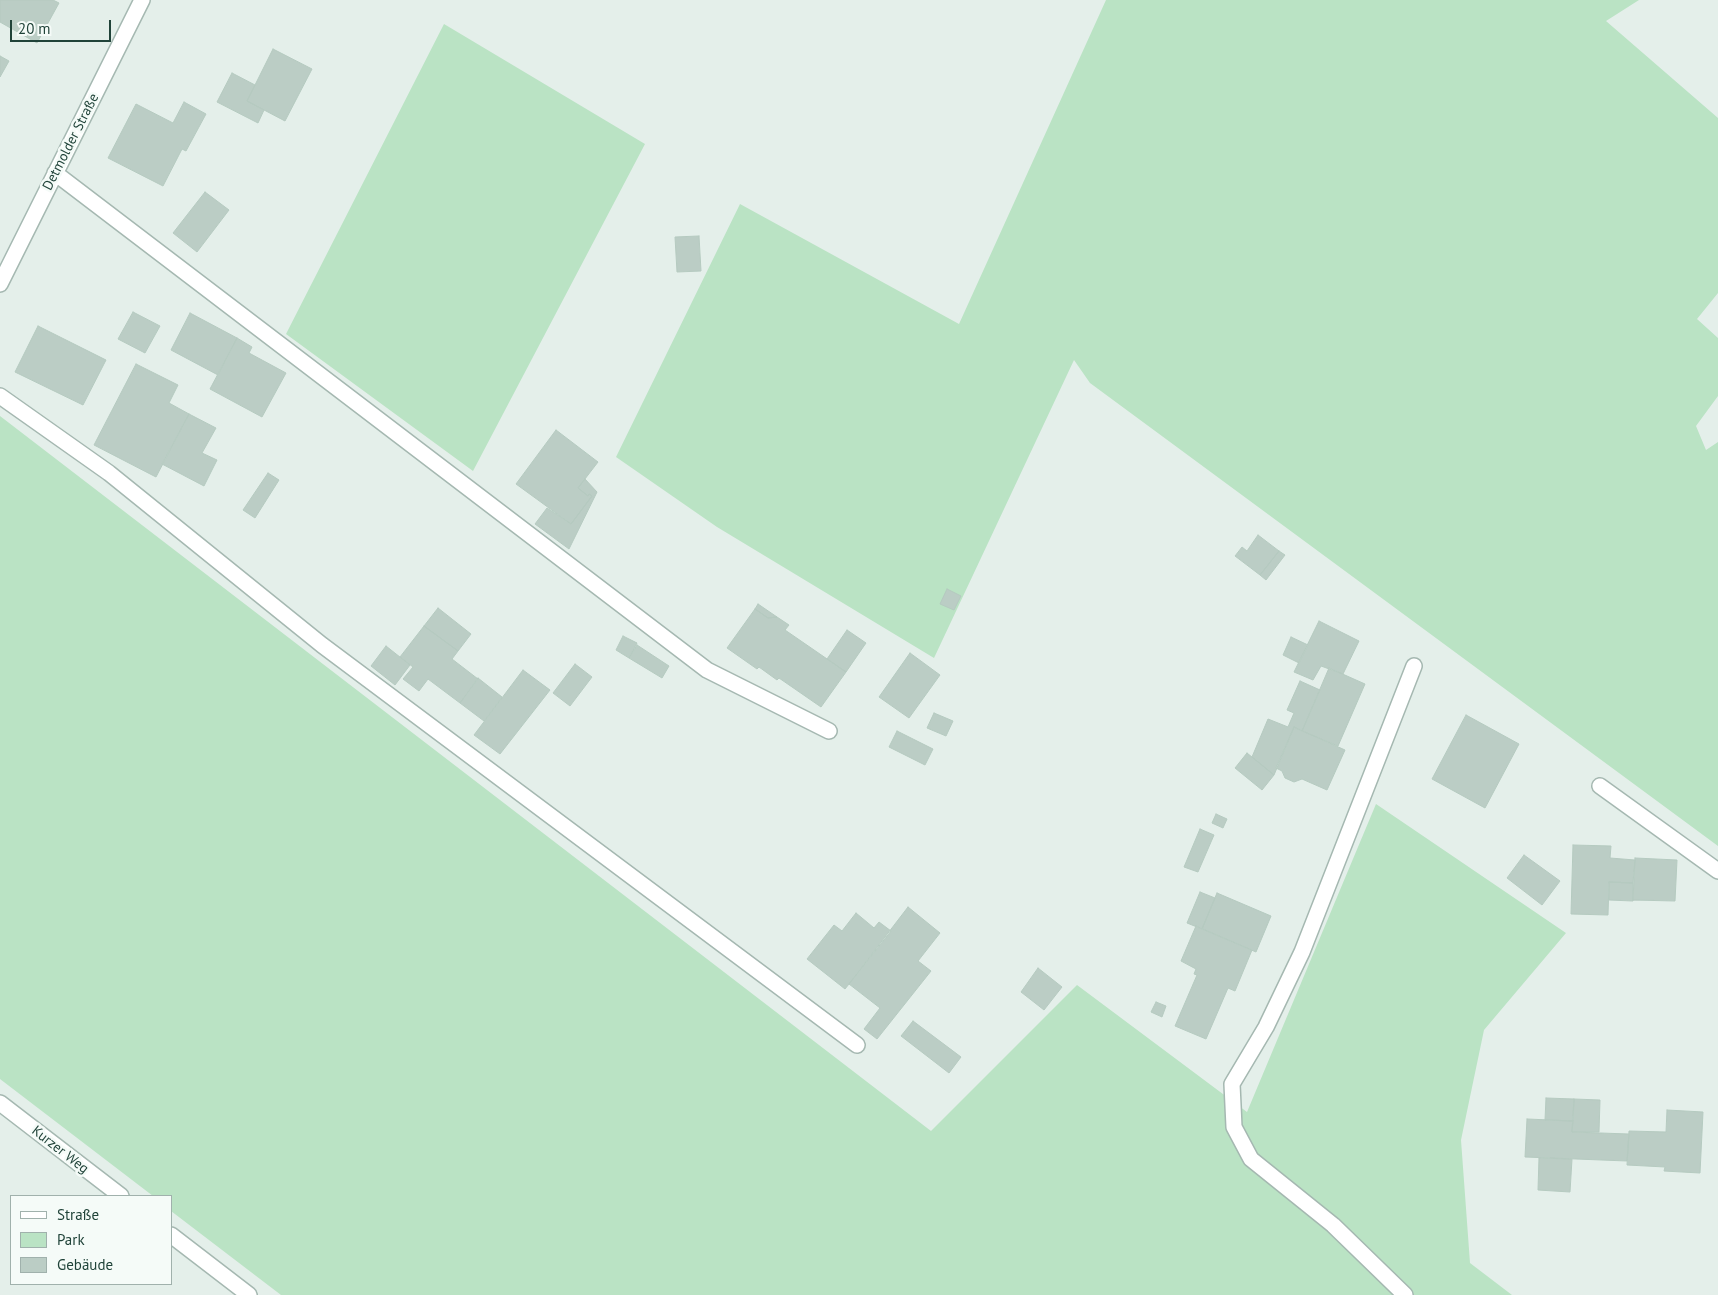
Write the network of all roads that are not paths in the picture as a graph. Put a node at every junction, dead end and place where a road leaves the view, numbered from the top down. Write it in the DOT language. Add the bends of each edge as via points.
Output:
graph roads {
  1 [pos="142,0"];
  2 [pos="55,174"];
  3 [pos="0,284"];
  4 [pos="0,396"];
  5 [pos="1414,666"];
  6 [pos="829,731"];
  7 [pos="1600,786"];
  8 [pos="1718,871"];
  9 [pos="857,1045"];
  10 [pos="0,1103"];
  11 [pos="120,1195"];
  12 [pos="172,1236"];
  13 [pos="249,1295"];
  14 [pos="1405,1295"];
  1 -- 2 [label="street, Detmolder Straße"];
  2 -- 3 [label="street, Detmolder Straße"];
  2 -- 6 [label="street" via="707,670"];
  4 -- 9 [label="street" via="109,473 330,651"];
  5 -- 14 [label="street" via="1302,952 1266,1028 1232,1084 1234,1127 1251,1159 1333,1225"];
  7 -- 8 [label="street"];
  10 -- 11 [label="street, Kurzer Weg"];
  12 -- 13 [label="street"];
}
